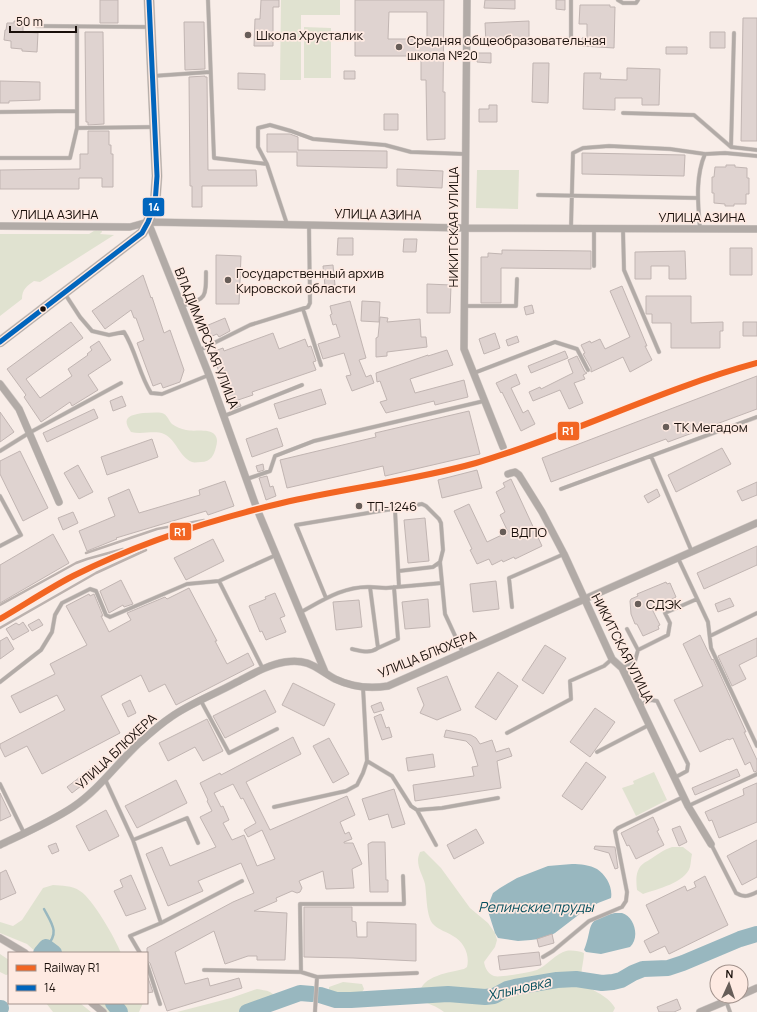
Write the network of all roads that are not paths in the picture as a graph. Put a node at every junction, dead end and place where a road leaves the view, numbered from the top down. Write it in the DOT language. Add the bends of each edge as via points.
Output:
graph roads {
  1 [pos="149,0"];
  2 [pos="208,0"];
  3 [pos="467,0"];
  4 [pos="571,0"];
  5 [pos="618,0"];
  6 [pos="638,0"];
  7 [pos="37,26"];
  8 [pos="77,26"];
  9 [pos="150,27"];
  10 [pos="734,33"];
  11 [pos="571,40"];
  12 [pos="210,72"];
  13 [pos="152,76"];
  14 [pos="77,111"];
  15 [pos="0,112"];
  16 [pos="623,113"];
  17 [pos="155,127"];
  18 [pos="77,128"];
  19 [pos="731,147"];
  20 [pos="757,150"];
  21 [pos="465,154"];
  22 [pos="705,154"];
  23 [pos="757,156"];
  24 [pos="0,158"];
  25 [pos="267,164"];
  26 [pos="538,195"];
  27 [pos="572,196"];
  28 [pos="698,198"];
  29 [pos="148,222"];
  30 [pos="287,224"];
  31 [pos="310,225"];
  32 [pos="0,226"];
  33 [pos="464,228"];
  34 [pos="571,228"];
  35 [pos="594,228"];
  36 [pos="623,228"];
  37 [pos="700,229"];
  38 [pos="757,229"];
  39 [pos="594,266"];
  40 [pos="206,272"];
  41 [pos="516,279"];
  42 [pos="64,293"];
  43 [pos="181,306"];
  44 [pos="464,306"];
  45 [pos="303,309"];
  46 [pos="0,342"];
  47 [pos="200,350"];
  48 [pos="659,352"];
  49 [pos="321,365"];
  50 [pos="588,370"];
  51 [pos="473,374"];
  52 [pos="209,375"];
  53 [pos="121,383"];
  54 [pos="0,384"];
  55 [pos="302,385"];
  56 [pos="485,401"];
  57 [pos="224,416"];
  58 [pos="757,418"];
  59 [pos="29,433"];
  60 [pos="503,447"];
  61 [pos="0,451"];
  62 [pos="651,456"];
  63 [pos="508,474"];
  64 [pos="247,479"];
  65 [pos="561,489"];
  66 [pos="0,496"];
  67 [pos="59,502"];
  68 [pos="395,509"];
  69 [pos="757,523"];
  70 [pos="0,546"];
  71 [pos="692,552"];
  72 [pos="564,554"];
  73 [pos="276,555"];
  74 [pos="678,558"];
  75 [pos="440,562"];
  76 [pos="398,571"];
  77 [pos="219,581"];
  78 [pos="442,583"];
  79 [pos="370,587"];
  80 [pos="394,587"];
  81 [pos="399,587"];
  82 [pos="326,598"];
  83 [pos="697,599"];
  84 [pos="584,600"];
  85 [pos="512,607"];
  86 [pos="301,612"];
  87 [pos="757,614"];
  88 [pos="627,629"];
  89 [pos="710,636"];
  90 [pos="378,648"];
  91 [pos="352,649"];
  92 [pos="638,650"];
  93 [pos="463,653"];
  94 [pos="612,659"];
  95 [pos="622,668"];
  96 [pos="263,669"];
  97 [pos="325,672"];
  98 [pos="0,682"];
  99 [pos="363,687"];
  100 [pos="201,701"];
  101 [pos="639,705"];
  102 [pos="649,725"];
  103 [pos="277,729"];
  104 [pos="507,733"];
  105 [pos="757,746"];
  106 [pos="597,752"];
  107 [pos="367,761"];
  108 [pos="757,774"];
  109 [pos="674,778"];
  110 [pos="105,779"];
  111 [pos="0,784"];
  112 [pos="683,797"];
  113 [pos="498,798"];
  114 [pos="688,806"];
  115 [pos="274,807"];
  116 [pos="417,810"];
  117 [pos="24,833"];
  118 [pos="133,840"];
  119 [pos="198,843"];
  120 [pos="0,844"];
  121 [pos="436,844"];
  122 [pos="712,844"];
  123 [pos="403,876"];
  124 [pos="242,881"];
  125 [pos="757,892"];
  126 [pos="161,923"];
  127 [pos="0,938"];
  128 [pos="23,952"];
  129 [pos="139,952"];
  130 [pos="542,957"];
  131 [pos="148,967"];
  132 [pos="204,970"];
  133 [pos="301,972"];
  134 [pos="417,973"];
  135 [pos="317,977"];
  136 [pos="93,1004"];
  137 [pos="160,1004"];
  138 [pos="719,1004"];
  139 [pos="103,1012"];
  140 [pos="315,1012"];
  141 [pos="700,1012"];
  1 -- 9 [label="main road"];
  2 -- 12 [label="lane"];
  3 -- 21 [label="street, НИКИТСКАЯ УЛИЦА"];
  4 -- 11 [label="lane"];
  5 -- 6 [label="lane" via="623,3 636,3"];
  7 -- 8 [label="lane"];
  8 -- 9 [label="lane"];
  8 -- 14 [label="lane"];
  9 -- 13 [label="main road"];
  10 -- 19 [label="lane"];
  12 -- 13 [label="lane"];
  12 -- 25 [label="lane" via="214,158"];
  13 -- 17 [label="main road"];
  14 -- 15 [label="lane"];
  14 -- 18 [label="lane"];
  16 -- 19 [label="lane" via="694,115"];
  17 -- 18 [label="lane"];
  17 -- 29 [label="main road" via="155,204"];
  18 -- 24 [label="lane" via="70,158"];
  19 -- 20 [label="lane"];
  21 -- 25 [label="lane" via="411,152 385,146 313,139 292,130 270,125 258,128 258,147"];
  21 -- 33 [label="street, НИКИТСКАЯ УЛИЦА"];
  22 -- 23 [label="lane"];
  22 -- 27 [label="lane" via="670,149 609,146 583,148 574,153"];
  22 -- 28 [label="lane" via="700,167"];
  25 -- 30 [label="lane"];
  26 -- 27 [label="lane"];
  27 -- 28 [label="lane"];
  27 -- 34 [label="lane"];
  28 -- 37 [label="lane"];
  29 -- 30 [label="street, УЛИЦА АЗИНА"];
  29 -- 32 [label="street, УЛИЦА АЗИНА" via="130,227"];
  29 -- 42 [label="main road" via="142,233"];
  29 -- 43 [label="street, ВЛАДИМИРСКАЯ УЛИЦА"];
  30 -- 31 [label="street, УЛИЦА АЗИНА"];
  31 -- 33 [label="street, УЛИЦА АЗИНА"];
  31 -- 45 [label="lane" via="310,303"];
  33 -- 34 [label="street, УЛИЦА АЗИНА"];
  33 -- 44 [label="street, НИКИТСКАЯ УЛИЦА"];
  34 -- 35 [label="street, УЛИЦА АЗИНА"];
  35 -- 36 [label="street, УЛИЦА АЗИНА"];
  35 -- 39 [label="lane"];
  36 -- 37 [label="street, УЛИЦА АЗИНА"];
  36 -- 48 [label="lane" via="624,270"];
  37 -- 38 [label="street, УЛИЦА АЗИНА"];
  40 -- 43 [label="lane" via="206,291 200,300"];
  41 -- 44 [label="lane" via="516,306"];
  42 -- 46 [label="main road"];
  42 -- 52 [label="lane" via="92,331 109,335 124,332 151,393 162,394"];
  43 -- 47 [label="street, ВЛАДИМИРСКАЯ УЛИЦА"];
  44 -- 51 [label="street, НИКИТСКАЯ УЛИЦА" via="464,349"];
  45 -- 47 [label="lane" via="250,326"];
  45 -- 49 [label="lane"];
  47 -- 52 [label="street, ВЛАДИМИРСКАЯ УЛИЦА"];
  50 -- 51 [label="lane" via="577,349 555,342"];
  51 -- 56 [label="street, НИКИТСКАЯ УЛИЦА"];
  52 -- 57 [label="street, ВЛАДИМИРСКАЯ УЛИЦА"];
  53 -- 59 [label="lane"];
  54 -- 59 [label="street" via="19,409"];
  55 -- 57 [label="lane"];
  56 -- 60 [label="street, НИКИТСКАЯ УЛИЦА"];
  56 -- 64 [label="lane" via="314,441 275,456 270,471"];
  57 -- 64 [label="street, ВЛАДИМИРСКАЯ УЛИЦА"];
  58 -- 62 [label="lane"];
  59 -- 61 [label="lane"];
  59 -- 67 [label="street"];
  62 -- 65 [label="lane"];
  62 -- 71 [label="lane"];
  63 -- 72 [label="street, НИКИТСКАЯ УЛИЦА" via="515,472 519,475"];
  64 -- 73 [label="street, ВЛАДИМИРСКАЯ УЛИЦА"];
  66 -- 70 [label="lane" via="21,535"];
  68 -- 75 [label="lane" via="422,504 439,519 443,550"];
  68 -- 76 [label="lane"];
  68 -- 82 [label="lane" via="296,525"];
  69 -- 71 [label="street, УЛИЦА БЛЮХЕРА"];
  71 -- 74 [label="street, УЛИЦА БЛЮХЕРА"];
  72 -- 84 [label="street, НИКИТСКАЯ УЛИЦА"];
  72 -- 85 [label="lane" via="509,578"];
  73 -- 77 [label="lane"];
  73 -- 86 [label="street, ВЛАДИМИРСКАЯ УЛИЦА"];
  74 -- 83 [label="lane"];
  74 -- 84 [label="street, УЛИЦА БЛЮХЕРА"];
  75 -- 76 [label="lane" via="433,568"];
  75 -- 78 [label="lane"];
  76 -- 81 [label="lane"];
  77 -- 96 [label="lane"];
  77 -- 98 [label="lane" via="187,584 110,617 106,615 96,591 90,589 62,603 55,615 52,632 41,650"];
  78 -- 81 [label="lane"];
  78 -- 93 [label="lane" via="445,614"];
  79 -- 80 [label="lane"];
  79 -- 82 [label="lane" via="358,587"];
  79 -- 90 [label="lane"];
  80 -- 81 [label="lane"];
  80 -- 90 [label="lane" via="398,639"];
  82 -- 86 [label="lane"];
  83 -- 89 [label="lane" via="708,622"];
  83 -- 92 [label="lane" via="665,613 670,624 668,635"];
  84 -- 93 [label="street, УЛИЦА БЛЮХЕРА"];
  84 -- 94 [label="street, НИКИТСКАЯ УЛИЦА"];
  86 -- 97 [label="street, ВЛАДИМИРСКАЯ УЛИЦА"];
  87 -- 89 [label="lane"];
  88 -- 92 [label="lane"];
  89 -- 105 [label="lane" via="711,648"];
  90 -- 91 [label="lane" via="366,652"];
  92 -- 95 [label="lane" via="635,661"];
  93 -- 99 [label="street, УЛИЦА БЛЮХЕРА" via="388,686"];
  94 -- 95 [label="street, НИКИТСКАЯ УЛИЦА"];
  94 -- 104 [label="lane" via="604,666 570,681 571,699"];
  95 -- 101 [label="street, НИКИТСКАЯ УЛИЦА"];
  96 -- 97 [label="street, УЛИЦА БЛЮХЕРА" via="294,661 314,665"];
  96 -- 100 [label="street, УЛИЦА БЛЮХЕРА"];
  97 -- 99 [label="street, УЛИЦА БЛЮХЕРА" via="351,685"];
  99 -- 107 [label="lane"];
  100 -- 103 [label="lane" via="229,753"];
  100 -- 110 [label="street, УЛИЦА БЛЮХЕРА" via="171,716 122,760"];
  101 -- 102 [label="street, НИКИТСКАЯ УЛИЦА"];
  101 -- 109 [label="lane" via="651,700 657,701 688,764 687,770"];
  102 -- 106 [label="lane"];
  102 -- 109 [label="street, НИКИТСКАЯ УЛИЦА"];
  107 -- 115 [label="lane" via="357,785 346,792"];
  107 -- 116 [label="lane" via="392,776 411,806"];
  108 -- 114 [label="lane"];
  109 -- 112 [label="street, НИКИТСКАЯ УЛИЦА"];
  110 -- 117 [label="street, УЛИЦА БЛЮХЕРА" via="73,807"];
  110 -- 118 [label="lane"];
  111 -- 117 [label="lane"];
  112 -- 114 [label="street, НИКИТСКАЯ УЛИЦА"];
  112 -- 130 [label="lane" via="615,831 627,892 626,901 622,907 589,921"];
  113 -- 116 [label="lane"];
  114 -- 122 [label="street, НИКИТСКАЯ УЛИЦА"];
  116 -- 121 [label="lane"];
  117 -- 120 [label="street, УЛИЦА БЛЮХЕРА"];
  118 -- 119 [label="lane" via="187,818"];
  118 -- 126 [label="lane"];
  122 -- 125 [label="lane" via="736,893 747,896"];
  123 -- 133 [label="lane" via="404,904 300,904"];
  124 -- 126 [label="lane"];
  126 -- 129 [label="lane" via="130,936"];
  127 -- 128 [label="street"];
  131 -- 137 [label="lane"];
  132 -- 133 [label="lane"];
  133 -- 135 [label="lane"];
  134 -- 135 [label="lane"];
  135 -- 140 [label="lane"];
  136 -- 139 [label="street"];
  138 -- 141 [label="street"];
}
